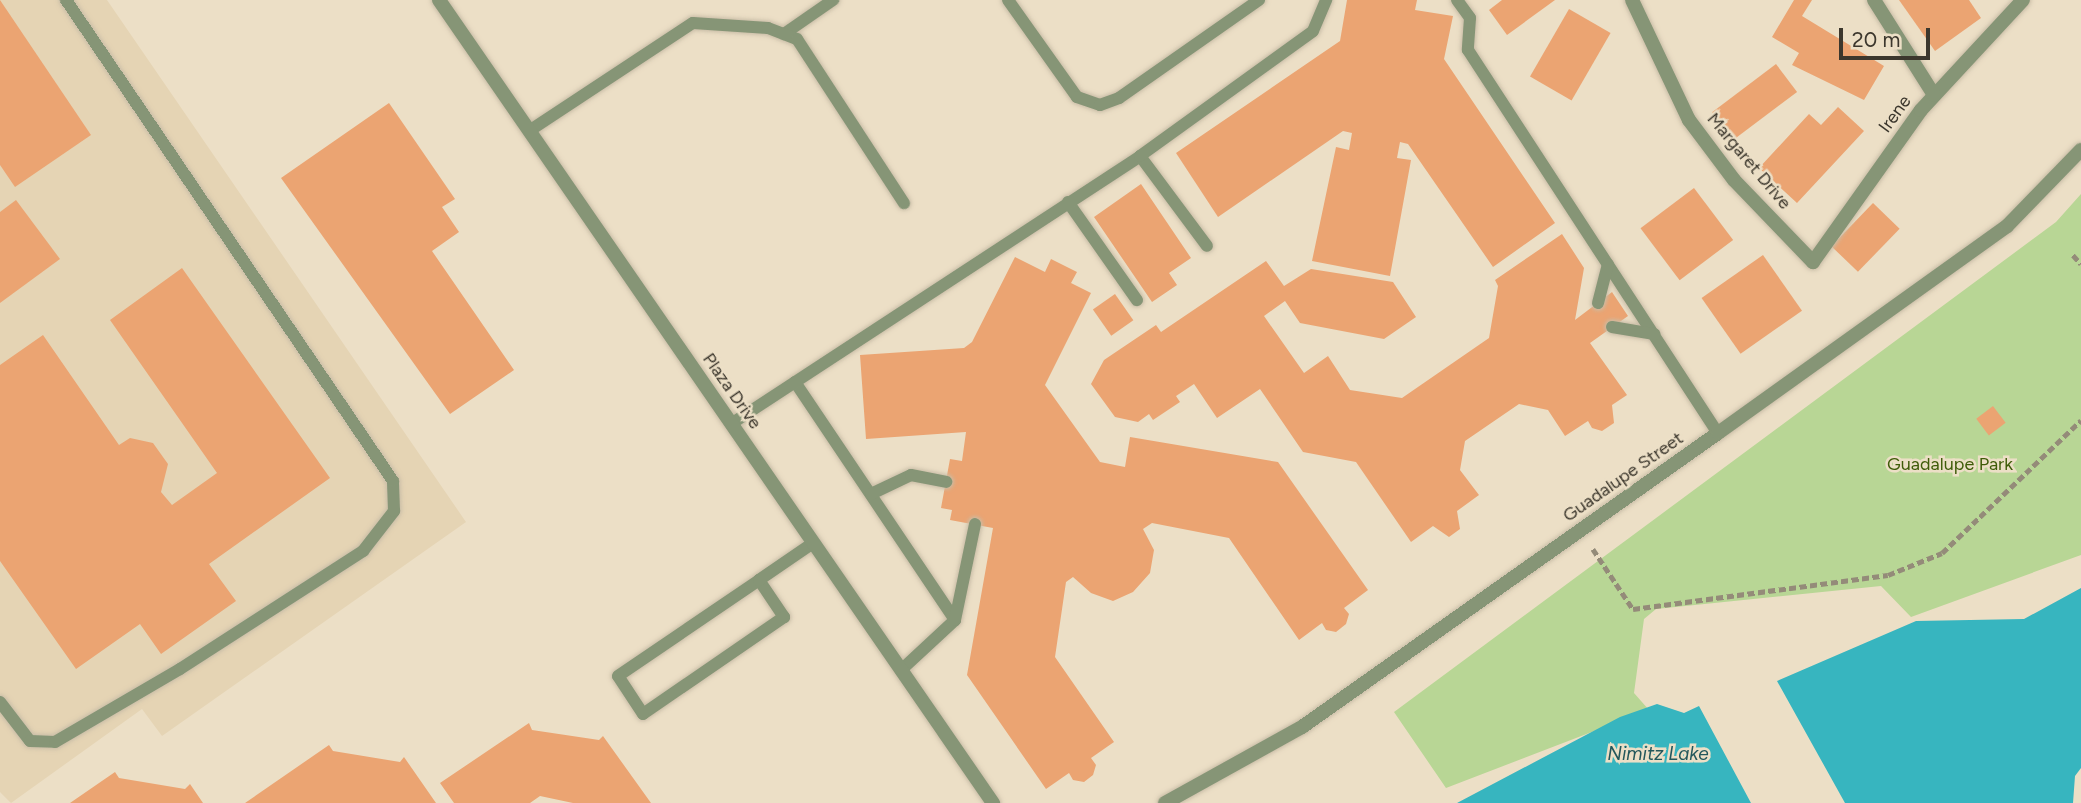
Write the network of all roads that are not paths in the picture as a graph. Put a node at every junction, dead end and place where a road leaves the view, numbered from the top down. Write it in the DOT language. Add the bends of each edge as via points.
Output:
graph roads {
  1 [pos="66,0"];
  2 [pos="439,0"];
  3 [pos="833,0"];
  4 [pos="1008,0"];
  5 [pos="1259,0"];
  6 [pos="1326,0"];
  7 [pos="1457,0"];
  8 [pos="1632,0"];
  9 [pos="1874,0"];
  10 [pos="2022,0"];
  11 [pos="784,34"];
  12 [pos="1934,95"];
  13 [pos="529,131"];
  14 [pos="2081,150"];
  15 [pos="1140,156"];
  16 [pos="1068,202"];
  17 [pos="904,203"];
  18 [pos="1207,246"];
  19 [pos="1812,262"];
  20 [pos="1608,264"];
  21 [pos="1137,300"];
  22 [pos="1598,303"];
  23 [pos="1612,327"];
  24 [pos="1654,334"];
  25 [pos="795,382"];
  26 [pos="731,424"];
  27 [pos="1718,433"];
  28 [pos="946,482"];
  29 [pos="871,495"];
  30 [pos="975,524"];
  31 [pos="813,543"];
  32 [pos="759,580"];
  33 [pos="955,620"];
  34 [pos="901,670"];
  35 [pos="0,702"];
  36 [pos="993,803"];
  37 [pos="1165,803"];
  1 -- 35 [label="lane" via="393,481 394,511 363,551 180,669 55,742 30,741"];
  2 -- 13 [label="street, Plaza Drive"];
  3 -- 11 [label="lane"];
  4 -- 5 [label="lane" via="1077,97 1100,105 1119,98"];
  6 -- 15 [label="lane" via="1312,31"];
  7 -- 20 [label="lane" via="1470,18 1468,50"];
  8 -- 19 [label="street, Margaret Drive" via="1689,120 1734,180"];
  9 -- 12 [label="street"];
  10 -- 12 [label="street, Irene"];
  11 -- 13 [label="lane" via="768,28 693,23"];
  11 -- 17 [label="lane" via="797,39"];
  12 -- 19 [label="street, Irene"];
  13 -- 26 [label="street, Plaza Drive"];
  14 -- 27 [label="street, Guadalupe Street" via="2007,226"];
  15 -- 16 [label="lane"];
  15 -- 18 [label="lane"];
  16 -- 21 [label="lane"];
  16 -- 25 [label="lane"];
  20 -- 22 [label="lane"];
  20 -- 24 [label="lane"];
  23 -- 24 [label="lane"];
  24 -- 27 [label="lane"];
  25 -- 26 [label="lane"];
  25 -- 29 [label="lane"];
  26 -- 31 [label="street, Plaza Drive"];
  27 -- 37 [label="street, Guadalupe Street" via="1302,727"];
  28 -- 29 [label="lane" via="911,475"];
  29 -- 33 [label="lane"];
  30 -- 33 [label="lane"];
  31 -- 32 [label="lane"];
  31 -- 34 [label="street, Plaza Drive"];
  32 -- 32 [label="lane" via="784,617 643,713 618,676"];
  33 -- 34 [label="lane"];
  34 -- 36 [label="street, Plaza Drive"];
}
